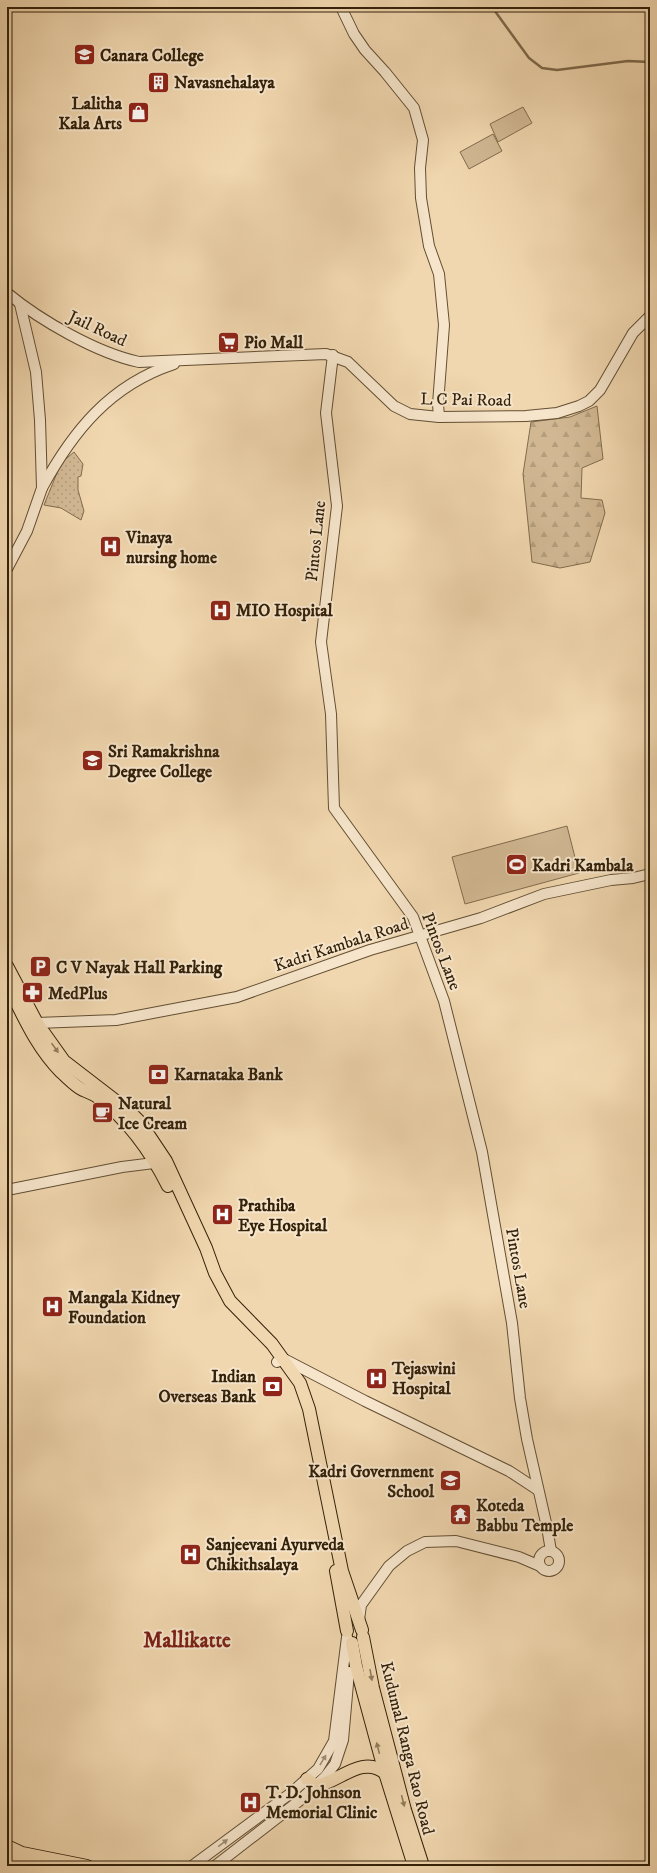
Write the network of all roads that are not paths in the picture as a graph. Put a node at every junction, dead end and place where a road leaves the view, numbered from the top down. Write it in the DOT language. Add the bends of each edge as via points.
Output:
graph roads {
  1 [pos="340,7"];
  2 [pos="7,293"];
  3 [pos="20,304"];
  4 [pos="650,316"];
  5 [pos="49,321"];
  6 [pos="28,338"];
  7 [pos="333,355"];
  8 [pos="185,360"];
  9 [pos="439,417"];
  10 [pos="42,488"];
  11 [pos="7,570"];
  12 [pos="650,874"];
  13 [pos="420,935"];
  14 [pos="7,966"];
  15 [pos="7,984"];
  16 [pos="33,1026"];
  17 [pos="161,1162"];
  18 [pos="7,1190"];
  19 [pos="281,1360"];
  20 [pos="538,1490"];
  21 [pos="551,1551"];
  22 [pos="540,1566"];
  23 [pos="354,1635"];
  24 [pos="385,1773"];
  25 [pos="312,1783"];
  26 [pos="7,1846"];
  27 [pos="7,1858"];
  28 [pos="30,1866"];
  29 [pos="87,1866"];
  30 [pos="192,1866"];
  31 [pos="215,1866"];
  32 [pos="414,1866"];
  33 [pos="423,1866"];
  1 -- 9 [label="street" via="365,50 414,108 423,140 420,168 421,198 429,246 440,274 444,325"];
  2 -- 3 [label="street, Jail Road"];
  3 -- 5 [label="street, Jail Road"];
  3 -- 6 [label="street"];
  4 -- 9 [label="street, L C Pai Road" via="633,333 600,390 589,401 579,406 557,413 526,416"];
  5 -- 6 [label="street" via="41,320 31,324"];
  5 -- 8 [label="street, Jail Road" via="124,358 140,362"];
  6 -- 10 [label="street" via="36,372"];
  7 -- 8 [label="street, L C Pai Road" via="319,353"];
  7 -- 9 [label="street, L C Pai Road" via="348,362 398,409 417,415"];
  7 -- 13 [label="street, Pintos Lane" via="326,413 337,506 321,642 331,714 334,808 413,917"];
  8 -- 10 [label="street" via="159,368 122,388 102,405 68,445"];
  10 -- 11 [label="street" via="27,531"];
  12 -- 13 [label="street, Kadri Kambala Road" via="544,894 481,918"];
  13 -- 16 [label="street, Kadri Kambala Road" via="237,997 116,1020"];
  13 -- 20 [label="street, Pintos Lane" via="444,1001 482,1152 512,1323 520,1398"];
  14 -- 16 [label="main road, Kudumal Ranga Rao Road"];
  15 -- 16 [label="main road"];
  16 -- 17 [label="main road, Kudumal Ranga Rao Road" via="64,1061 140,1122"];
  17 -- 18 [label="street" via="122,1167"];
  17 -- 19 [label="main road, Kudumal Ranga Rao Road" via="206,1248 215,1273 230,1301 272,1344"];
  19 -- 20 [label="street" via="509,1471"];
  19 -- 23 [label="main road, Kudumal Ranga Rao Road" via="300,1383 309,1409"];
  20 -- 21 [label="street, Pintos Lane" via="548,1527"];
  21 -- 22 [label="street" via="541,1556"];
  21 -- 22 [label="street, Pintos Lane" via="558,1557 557,1567 548,1571"];
  22 -- 23 [label="street" via="519,1557 456,1541 425,1542 407,1551 389,1566 360,1605"];
  24 -- 23 [label="main road, one-way" via="356,1666"];
  23 -- 25 [label="street" via="343,1740 335,1764"];
  23 -- 33 [label="main road, Kudumal Ranga Rao Road, one-way" via="373,1688"];
  24 -- 25 [label="main road" via="374,1767 358,1768 322,1785"];
  24 -- 32 [label="main road"];
  30 -- 25 [label="street, one-way"];
  25 -- 31 [label="street"];
  26 -- 29 [label="main road" via="22,1853"];
  27 -- 28 [label="main road"];
}
